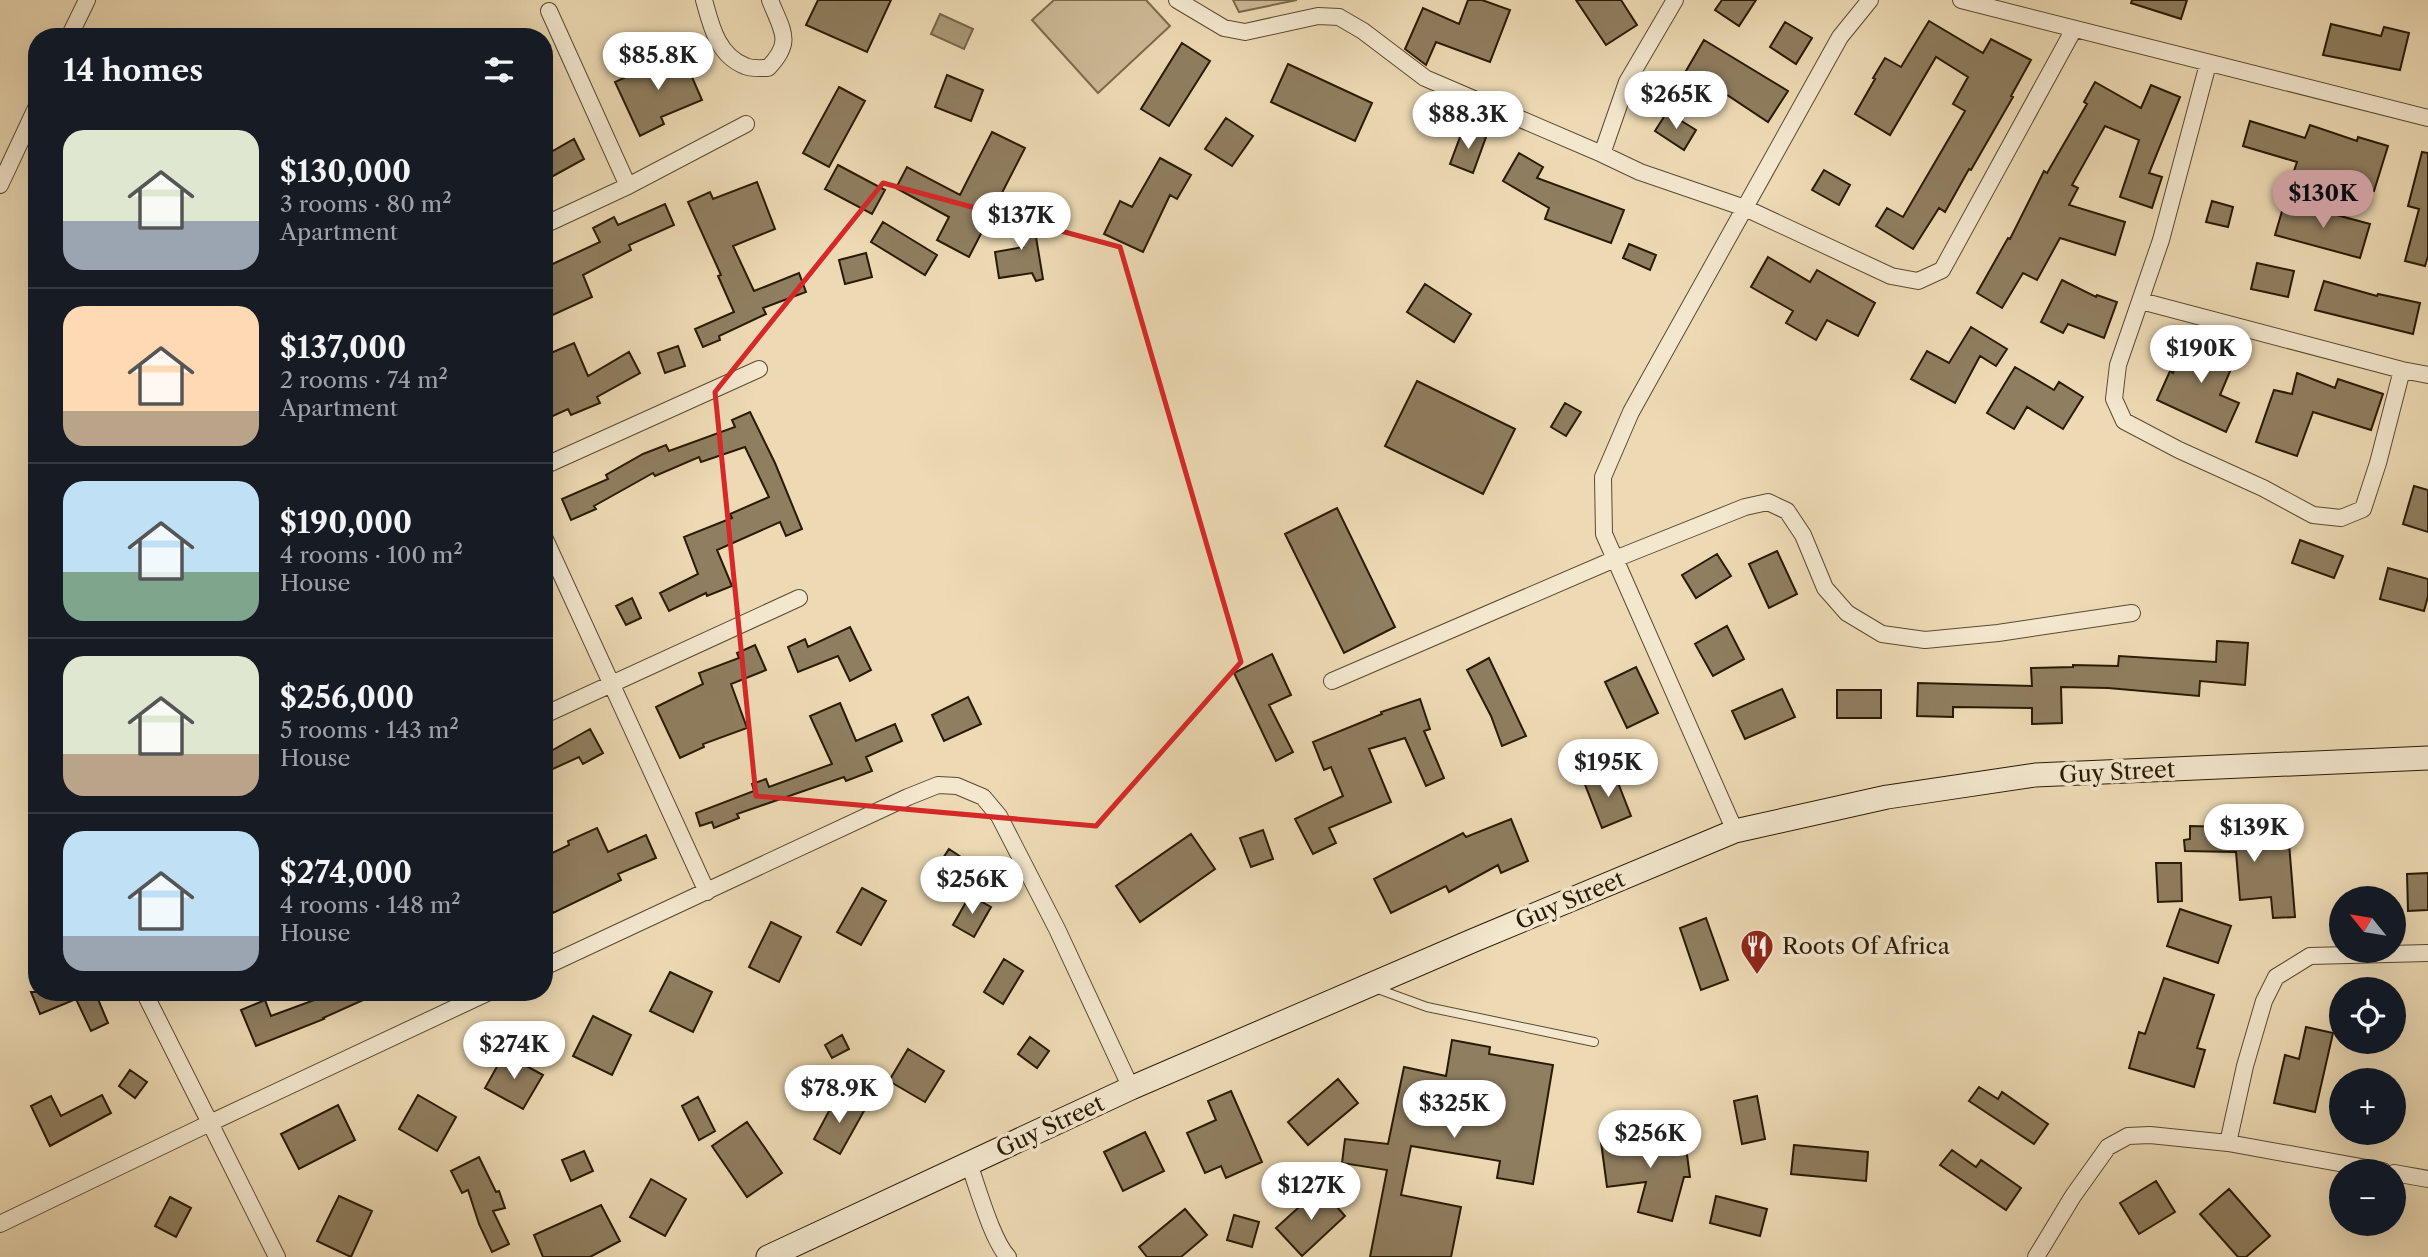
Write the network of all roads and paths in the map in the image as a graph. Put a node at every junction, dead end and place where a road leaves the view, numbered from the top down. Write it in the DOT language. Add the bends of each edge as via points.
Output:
graph roads {
  1 [pos="87,0"];
  2 [pos="704,0"];
  3 [pos="770,0"];
  4 [pos="1177,0"];
  5 [pos="1675,0"];
  6 [pos="1870,0"];
  7 [pos="1961,0"];
  8 [pos="549,11"];
  9 [pos="73,28"];
  10 [pos="2074,29"];
  11 [pos="2208,64"];
  12 [pos="2428,118"];
  13 [pos="746,124"];
  14 [pos="28,125"];
  15 [pos="1602,154"];
  16 [pos="0,185"];
  17 [pos="628,186"];
  18 [pos="1745,208"];
  19 [pos="553,221"];
  20 [pos="2141,301"];
  21 [pos="759,369"];
  22 [pos="2402,370"];
  23 [pos="2428,375"];
  24 [pos="553,462"];
  25 [pos="553,556"];
  26 [pos="1615,559"];
  27 [pos="799,598"];
  28 [pos="2132,613"];
  29 [pos="1332,681"];
  30 [pos="613,684"];
  31 [pos="553,711"];
  32 [pos="2428,758"];
  33 [pos="1735,831"];
  34 [pos="707,892"];
  35 [pos="2428,953"];
  36 [pos="553,963"];
  37 [pos="1369,986"];
  38 [pos="149,1001"];
  39 [pos="469,1001"];
  40 [pos="1594,1042"];
  41 [pos="1131,1088"];
  42 [pos="210,1123"];
  43 [pos="2228,1143"];
  44 [pos="2329,1161"];
  45 [pos="969,1164"];
  46 [pos="2406,1175"];
  47 [pos="2428,1179"];
  48 [pos="0,1224"];
  49 [pos="276,1257"];
  50 [pos="768,1257"];
  51 [pos="1008,1257"];
  52 [pos="2036,1257"];
  1 -- 9 [label="street"];
  2 -- 3 [label="street" via="712,32 726,54 746,67 768,68 780,55 785,38"];
  4 -- 15 [label="street" via="1224,29 1245,32 1318,16 1339,17 1425,78"];
  5 -- 15 [label="street" via="1627,82"];
  6 -- 18 [label="street" via="1840,37"];
  7 -- 10 [label="street"];
  8 -- 17 [label="street"];
  10 -- 11 [label="street"];
  10 -- 18 [label="street" via="1942,270 1918,281 1891,276"];
  11 -- 12 [label="street"];
  11 -- 20 [label="street"];
  13 -- 17 [label="street"];
  14 -- 16 [label="street"];
  15 -- 18 [label="street"];
  17 -- 19 [label="street"];
  18 -- 26 [label="street" via="1631,412 1603,477 1604,534"];
  20 -- 22 [label="street"];
  20 -- 22 [label="street" via="2118,365 2114,399 2123,421 2313,515 2341,518 2363,509"];
  21 -- 24 [label="street"];
  22 -- 23 [label="street"];
  25 -- 30 [label="street"];
  26 -- 28 [label="street" via="1768,502 1787,511 1825,588 1847,613 1882,634 1925,640"];
  26 -- 29 [label="street"];
  26 -- 33 [label="street"];
  27 -- 30 [label="street"];
  30 -- 31 [label="street"];
  30 -- 34 [label="street"];
  32 -- 33 [label="street, Guy Street" via="2035,775 1887,797"];
  33 -- 37 [label="street, Guy Street"];
  34 -- 36 [label="street"];
  34 -- 41 [label="street" via="938,785 957,786 983,797 1012,838"];
  35 -- 43 [label="street" via="2310,956 2276,977 2245,1066"];
  37 -- 40 [label="lane" via="1427,1007"];
  37 -- 41 [label="street, Guy Street"];
  38 -- 42 [label="street"];
  39 -- 42 [label="street"];
  41 -- 45 [label="street, Guy Street"];
  42 -- 48 [label="street"];
  42 -- 49 [label="street"];
  43 -- 44 [label="street"];
  43 -- 52 [label="street" via="2150,1135 2128,1136 2108,1147"];
  45 -- 50 [label="street, Guy Street"];
  45 -- 51 [label="street"];
  46 -- 47 [label="street"];
}
